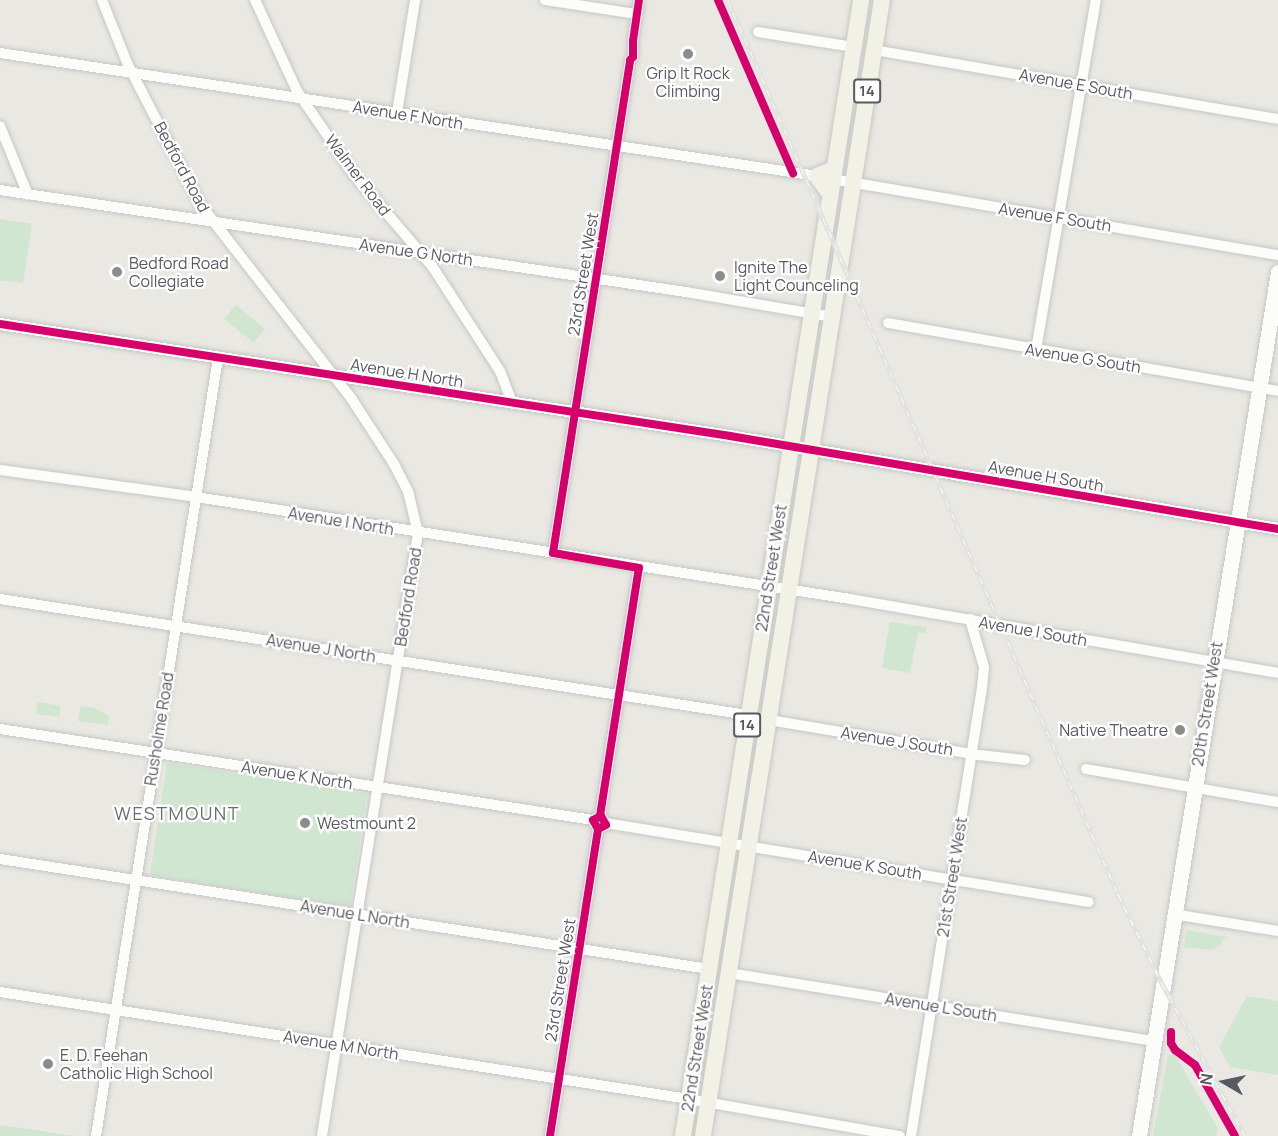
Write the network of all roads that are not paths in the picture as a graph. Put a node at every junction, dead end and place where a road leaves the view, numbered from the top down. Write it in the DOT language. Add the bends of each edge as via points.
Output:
graph roads {
  1 [pos="102,0"];
  2 [pos="255,0"];
  3 [pos="415,0"];
  4 [pos="545,0"];
  5 [pos="639,0"];
  6 [pos="861,0"];
  7 [pos="882,0"];
  8 [pos="1096,0"];
  9 [pos="637,14"];
  10 [pos="758,32"];
  11 [pos="854,47"];
  12 [pos="874,50"];
  13 [pos="0,53"];
  14 [pos="132,73"];
  15 [pos="1081,85"];
  16 [pos="303,99"];
  17 [pos="397,113"];
  18 [pos="1278,119"];
  19 [pos="0,126"];
  20 [pos="616,147"];
  21 [pos="828,179"];
  22 [pos="854,183"];
  23 [pos="0,190"];
  24 [pos="28,195"];
  25 [pos="1059,217"];
  26 [pos="213,223"];
  27 [pos="422,253"];
  28 [pos="1278,255"];
  29 [pos="1278,272"];
  30 [pos="596,279"];
  31 [pos="811,313"];
  32 [pos="832,317"];
  33 [pos="888,323"];
  34 [pos="0,324"];
  35 [pos="1036,350"];
  36 [pos="218,358"];
  37 [pos="335,376"];
  38 [pos="1258,387"];
  39 [pos="1278,391"];
  40 [pos="512,403"];
  41 [pos="575,413"];
  42 [pos="790,446"];
  43 [pos="811,450"];
  44 [pos="0,471"];
  45 [pos="196,497"];
  46 [pos="1236,522"];
  47 [pos="1278,529"];
  48 [pos="418,533"];
  49 [pos="553,553"];
  50 [pos="639,568"];
  51 [pos="768,588"];
  52 [pos="789,591"];
  53 [pos="0,598"];
  54 [pos="970,619"];
  55 [pos="175,626"];
  56 [pos="399,660"];
  57 [pos="1213,662"];
  58 [pos="1278,673"];
  59 [pos="620,694"];
  60 [pos="748,715"];
  61 [pos="769,720"];
  62 [pos="0,729"];
  63 [pos="156,753"];
  64 [pos="971,753"];
  65 [pos="1025,760"];
  66 [pos="1086,769"];
  67 [pos="377,787"];
  68 [pos="1193,787"];
  69 [pos="1278,801"];
  70 [pos="599,822"];
  71 [pos="729,843"];
  72 [pos="748,846"];
  73 [pos="0,859"];
  74 [pos="952,879"];
  75 [pos="136,880"];
  76 [pos="1089,902"];
  77 [pos="358,914"];
  78 [pos="1173,914"];
  79 [pos="1278,931"];
  80 [pos="579,948"];
  81 [pos="709,969"];
  82 [pos="729,973"];
  83 [pos="0,992"];
  84 [pos="932,1006"];
  85 [pos="115,1010"];
  86 [pos="1153,1041"];
  87 [pos="336,1045"];
  88 [pos="558,1079"];
  89 [pos="685,1098"];
  90 [pos="708,1104"];
  91 [pos="96,1136"];
  92 [pos="322,1136"];
  93 [pos="550,1136"];
  94 [pos="683,1136"];
  95 [pos="703,1136"];
  96 [pos="900,1136"];
  97 [pos="911,1136"];
  98 [pos="1139,1136"];
  1 -- 14 [label="street, Bedford Road"];
  2 -- 16 [label="street, Walmer Road"];
  3 -- 17 [label="street"];
  4 -- 9 [label="street"];
  5 -- 9 [label="street, 23rd Street West"];
  6 -- 11 [label="main road, 22nd Street West / 14"];
  7 -- 12 [label="main road, 22nd Street West / 14"];
  8 -- 15 [label="street"];
  9 -- 20 [label="street, 23rd Street West"];
  10 -- 11 [label="street"];
  11 -- 21 [label="main road, 22nd Street West / 14"];
  12 -- 15 [label="street, Avenue E South"];
  12 -- 22 [label="main road, 22nd Street West / 14"];
  13 -- 14 [label="street, Avenue F North"];
  14 -- 16 [label="street, Avenue F North"];
  14 -- 26 [label="street, Bedford Road"];
  15 -- 18 [label="street, Avenue E South"];
  15 -- 25 [label="street"];
  16 -- 17 [label="street, Avenue F North"];
  16 -- 27 [label="street, Walmer Road" via="355,176"];
  17 -- 20 [label="street, Avenue F North"];
  19 -- 24 [label="street"];
  20 -- 21 [label="street, Avenue F North"];
  20 -- 30 [label="street, 23rd Street West"];
  21 -- 22 [label="street, Avenue F South"];
  21 -- 31 [label="main road, 22nd Street West / 14"];
  22 -- 25 [label="street, Avenue F South"];
  22 -- 32 [label="main road, 22nd Street West / 14"];
  23 -- 24 [label="street, Avenue G North"];
  24 -- 26 [label="street, Avenue G North"];
  25 -- 28 [label="street, Avenue F South"];
  25 -- 35 [label="street"];
  26 -- 27 [label="street, Avenue G North"];
  26 -- 37 [label="street, Bedford Road"];
  27 -- 30 [label="street, Avenue G North"];
  27 -- 40 [label="street, Walmer Road" via="500,371"];
  29 -- 38 [label="main road, 20th Street West"];
  30 -- 31 [label="street, Avenue G North"];
  30 -- 41 [label="street, 23rd Street West"];
  31 -- 32 [label="street, Avenue G North"];
  31 -- 42 [label="main road, 22nd Street West / 14"];
  32 -- 43 [label="main road, 22nd Street West / 14"];
  33 -- 35 [label="street, Avenue G South"];
  34 -- 36 [label="street, Avenue H North"];
  35 -- 38 [label="street, Avenue G South"];
  36 -- 37 [label="street, Avenue H North"];
  36 -- 45 [label="street, Rusholme Road"];
  37 -- 40 [label="street, Avenue H North"];
  37 -- 48 [label="street, Bedford Road" via="394,464 408,491"];
  38 -- 39 [label="street, Avenue G South"];
  38 -- 46 [label="main road, 20th Street West"];
  40 -- 41 [label="street, Avenue H North"];
  41 -- 42 [label="street, Avenue H North"];
  41 -- 49 [label="street, 23rd Street West"];
  42 -- 43 [label="street, Avenue H North"];
  42 -- 51 [label="main road, 22nd Street West / 14"];
  43 -- 46 [label="street, Avenue H South"];
  43 -- 52 [label="main road, 22nd Street West / 14"];
  44 -- 45 [label="street, Avenue I North"];
  45 -- 48 [label="street, Avenue I North"];
  45 -- 55 [label="street, Rusholme Road"];
  46 -- 47 [label="street, Avenue H South"];
  46 -- 57 [label="main road, 20th Street West"];
  48 -- 49 [label="street, Avenue I North"];
  48 -- 56 [label="street, Bedford Road"];
  49 -- 50 [label="street, Avenue I North"];
  50 -- 51 [label="street, Avenue I North"];
  50 -- 59 [label="street, 23rd Street West"];
  51 -- 52 [label="street, Avenue I North"];
  51 -- 60 [label="main road, 22nd Street West / 14"];
  52 -- 54 [label="street, Avenue I South"];
  52 -- 61 [label="main road, 22nd Street West / 14"];
  53 -- 55 [label="street, Avenue J North"];
  54 -- 57 [label="street, Avenue I South"];
  54 -- 64 [label="street, 21st Street West" via="984,667"];
  55 -- 56 [label="street, Avenue J North"];
  55 -- 63 [label="street, Rusholme Road"];
  56 -- 59 [label="street, Avenue J North"];
  56 -- 67 [label="street, Bedford Road"];
  57 -- 58 [label="street, Avenue I South"];
  57 -- 68 [label="main road, 20th Street West"];
  59 -- 60 [label="street, Avenue J North"];
  59 -- 70 [label="street, 23rd Street West"];
  60 -- 71 [label="main road, 22nd Street West / 14"];
  61 -- 64 [label="street, Avenue J South"];
  61 -- 72 [label="main road, 22nd Street West / 14"];
  62 -- 63 [label="street, Avenue K North"];
  63 -- 67 [label="street, Avenue K North"];
  63 -- 75 [label="street, Rusholme Road"];
  64 -- 65 [label="street, Avenue J South"];
  64 -- 74 [label="street, 21st Street West"];
  66 -- 68 [label="street"];
  67 -- 70 [label="street, Avenue K North"];
  67 -- 77 [label="street, Bedford Road"];
  68 -- 69 [label="street"];
  68 -- 78 [label="main road, 20th Street West"];
  70 -- 71 [label="street, Avenue K North"];
  70 -- 80 [label="street, 23rd Street West"];
  71 -- 72 [label="street, Avenue K North"];
  71 -- 81 [label="main road, 22nd Street West / 14"];
  72 -- 74 [label="street, Avenue K South"];
  72 -- 82 [label="main road, 22nd Street West / 14"];
  73 -- 75 [label="street, Avenue L North"];
  74 -- 76 [label="street, Avenue K South"];
  74 -- 84 [label="street, 21st Street West"];
  75 -- 77 [label="street, Avenue L North"];
  75 -- 85 [label="street, Rusholme Road"];
  77 -- 80 [label="street, Avenue L North"];
  77 -- 87 [label="street, Bedford Road"];
  78 -- 79 [label="street"];
  78 -- 86 [label="main road, 20th Street West"];
  80 -- 81 [label="street, Avenue L North"];
  80 -- 88 [label="street, 23rd Street West"];
  81 -- 89 [label="main road, 22nd Street West / 14"];
  82 -- 84 [label="street, Avenue L South"];
  82 -- 90 [label="main road, 22nd Street West / 14"];
  83 -- 85 [label="street, Avenue M North"];
  84 -- 86 [label="street, Avenue L South"];
  84 -- 97 [label="street, 21st Street West"];
  85 -- 87 [label="street, Avenue M North"];
  85 -- 91 [label="street, Rusholme Road"];
  86 -- 98 [label="main road, 20th Street West"];
  87 -- 88 [label="street, Avenue M North"];
  87 -- 92 [label="street, Bedford Road"];
  88 -- 89 [label="street, Avenue M North"];
  88 -- 93 [label="street, 23rd Street West"];
  89 -- 90 [label="street, Avenue M North"];
  89 -- 94 [label="main road, 22nd Street West / 14"];
  90 -- 95 [label="main road, 22nd Street West / 14"];
  90 -- 96 [label="street, Avenue M North"];
}
